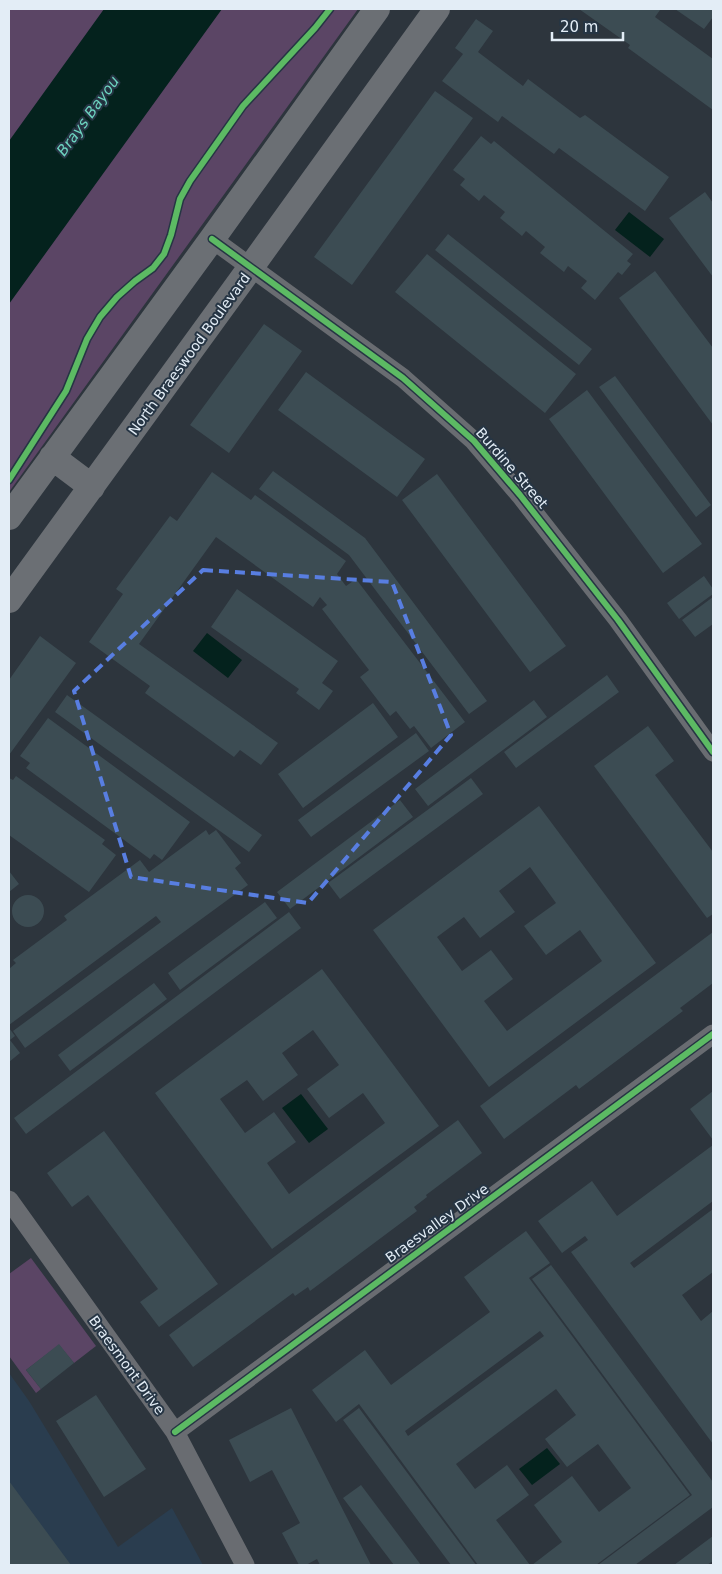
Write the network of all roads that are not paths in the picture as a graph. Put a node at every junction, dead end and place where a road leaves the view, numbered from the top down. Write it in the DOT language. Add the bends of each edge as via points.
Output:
graph roads {
  1 [pos="376,9"];
  2 [pos="437,9"];
  3 [pos="212,239"];
  4 [pos="252,267"];
  5 [pos="52,457"];
  6 [pos="92,487"];
  7 [pos="9,517"];
  8 [pos="9,600"];
  9 [pos="713,752"];
  10 [pos="713,1034"];
  11 [pos="9,1200"];
  12 [pos="176,1432"];
  13 [pos="245,1565"];
  1 -- 3 [label="main road"];
  2 -- 4 [label="main road, North Braeswood Boulevard"];
  3 -- 4 [label="street, Burdine Street"];
  3 -- 5 [label="main road"];
  4 -- 6 [label="main road, North Braeswood Boulevard"];
  4 -- 9 [label="street, Burdine Street" via="403,378 474,441 618,620"];
  5 -- 6 [label="main road"];
  5 -- 7 [label="main road"];
  6 -- 8 [label="main road, North Braeswood Boulevard"];
  10 -- 12 [label="street, Braesvalley Drive"];
  11 -- 12 [label="street, Braesmont Drive"];
  12 -- 13 [label="street, Braesmont Drive"];
}
